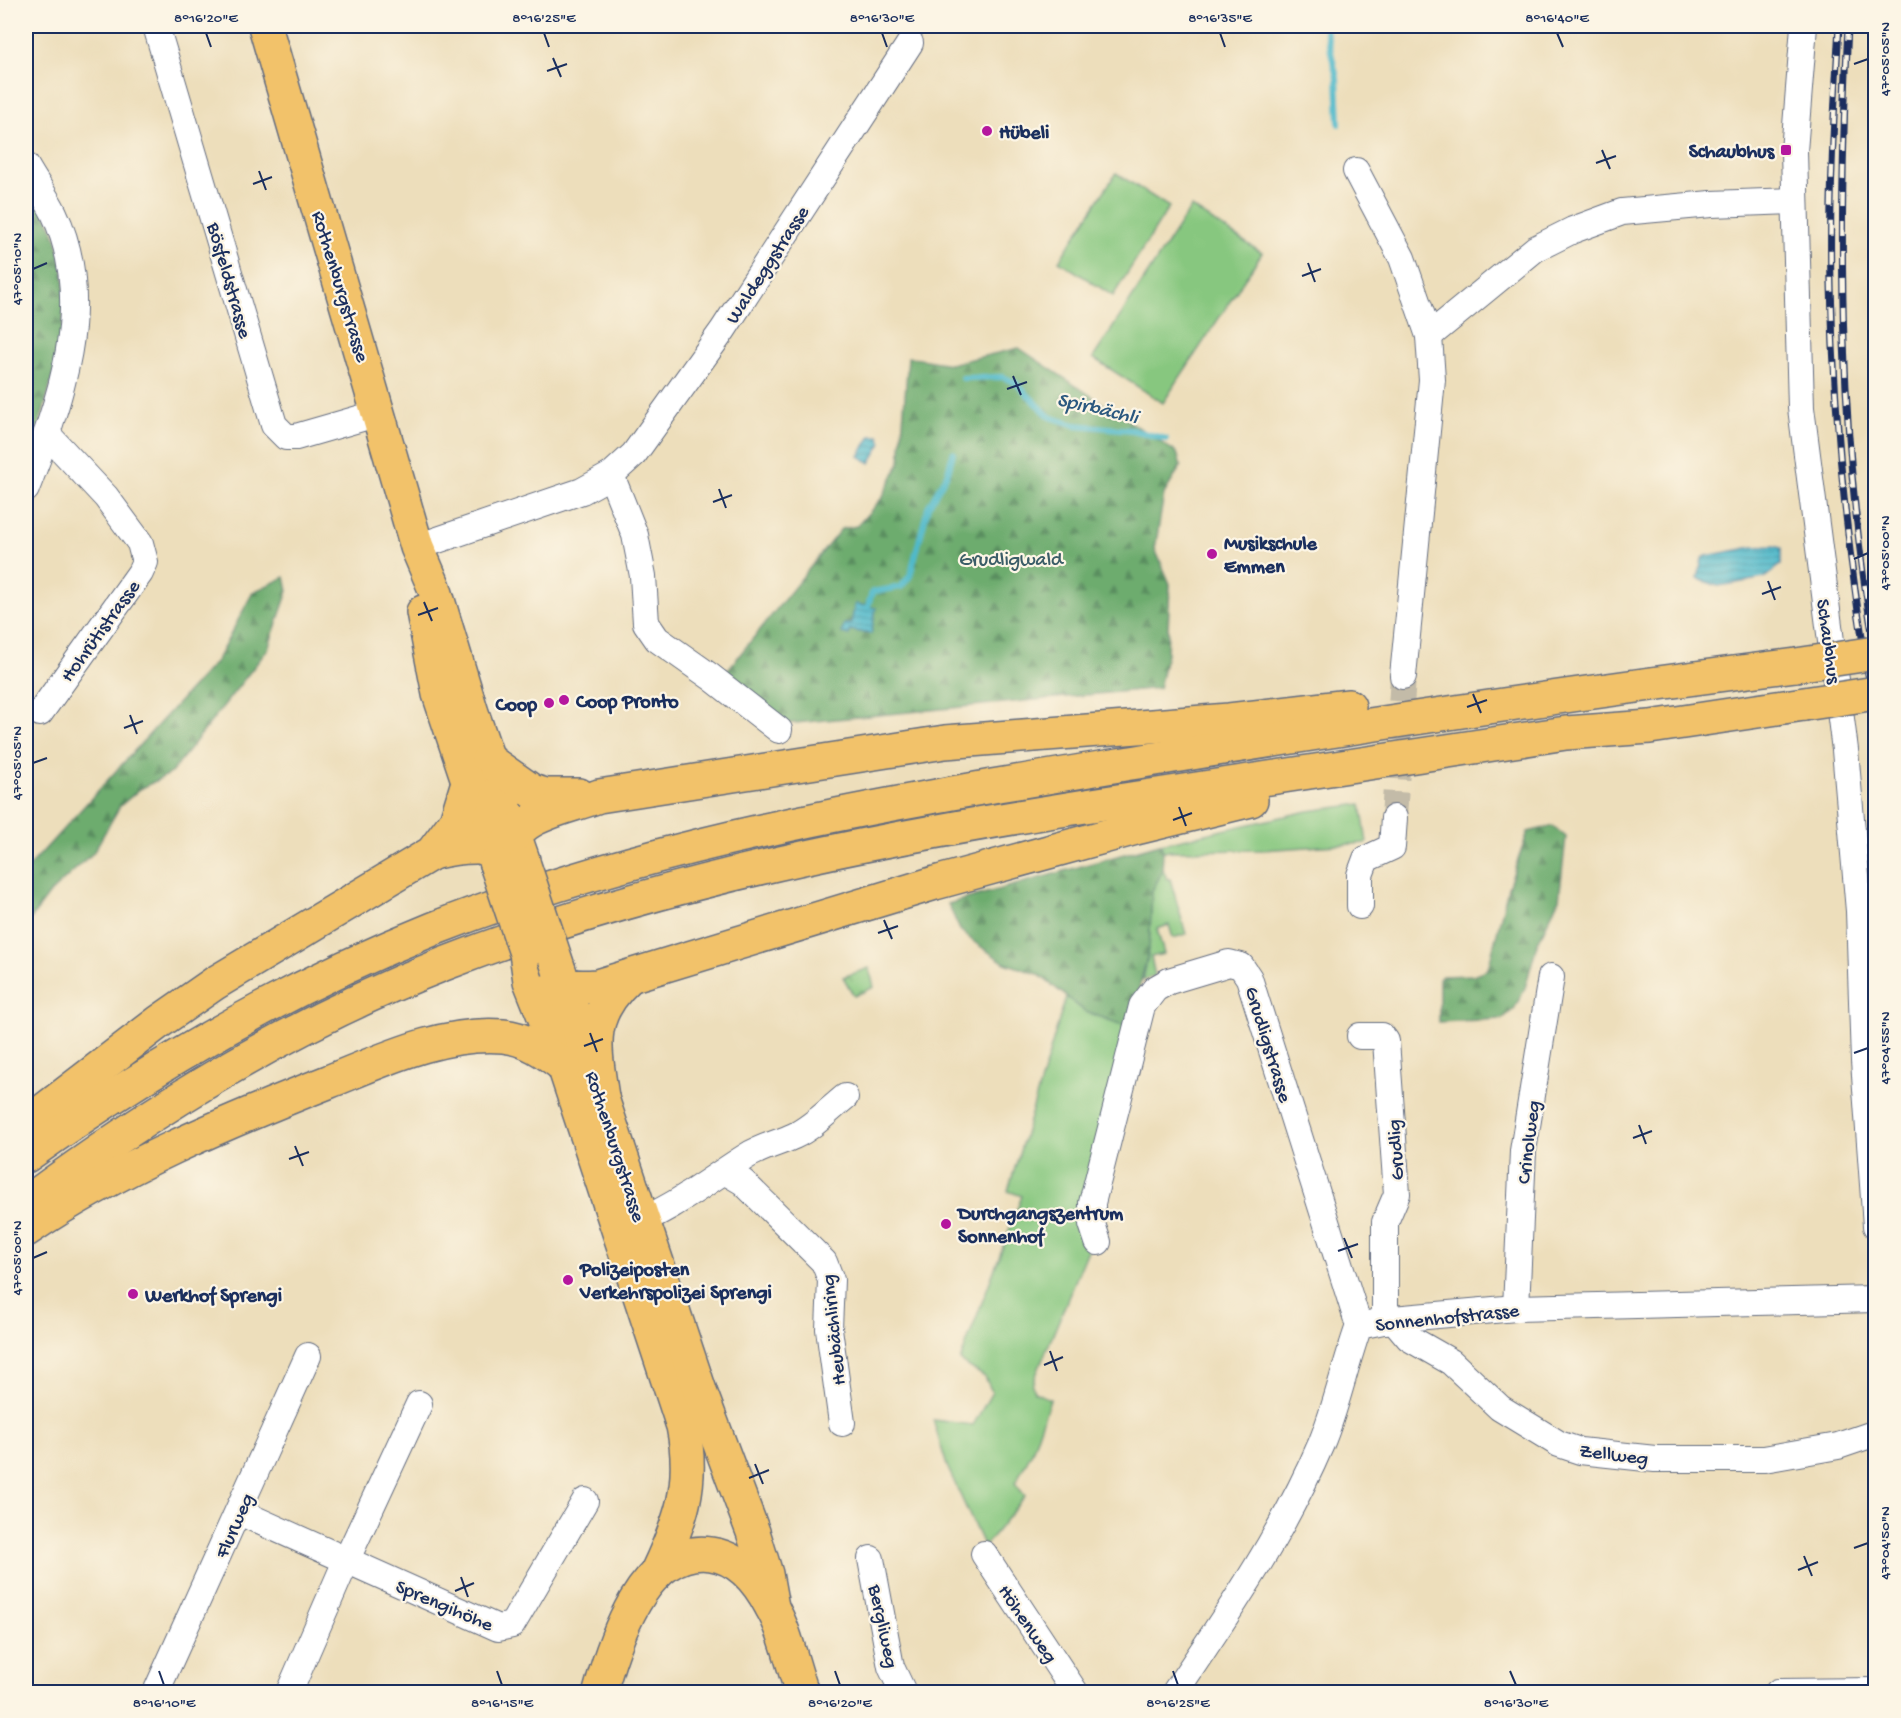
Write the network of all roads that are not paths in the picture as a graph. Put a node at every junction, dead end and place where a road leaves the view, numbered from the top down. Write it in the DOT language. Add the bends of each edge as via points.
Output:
graph roads {
  1 [pos="156,26"];
  2 [pos="265,26"];
  3 [pos="1804,26"];
  4 [pos="910,44"];
  5 [pos="26,166"];
  6 [pos="1356,171"];
  7 [pos="1794,201"];
  8 [pos="1429,336"];
  9 [pos="379,413"];
  10 [pos="47,434"];
  11 [pos="611,475"];
  12 [pos="26,489"];
  13 [pos="417,547"];
  14 [pos="1875,653"];
  15 [pos="1403,676"];
  16 [pos="1875,693"];
  17 [pos="40,713"];
  18 [pos="1419,718"];
  19 [pos="1650,726"];
  20 [pos="779,730"];
  21 [pos="478,771"];
  22 [pos="599,796"];
  23 [pos="1394,818"];
  24 [pos="432,853"];
  25 [pos="509,854"];
  26 [pos="1360,906"];
  27 [pos="1868,961"];
  28 [pos="545,973"];
  29 [pos="629,977"];
  30 [pos="1551,977"];
  31 [pos="1360,1036"];
  32 [pos="564,1066"];
  33 [pos="602,1097"];
  34 [pos="845,1097"];
  35 [pos="26,1124"];
  36 [pos="26,1156"];
  37 [pos="726,1172"];
  38 [pos="26,1203"];
  39 [pos="630,1225"];
  40 [pos="1875,1226"];
  41 [pos="26,1230"];
  42 [pos="1098,1242"];
  43 [pos="1875,1299"];
  44 [pos="1516,1308"];
  45 [pos="1389,1320"];
  46 [pos="1359,1326"];
  47 [pos="308,1356"];
  48 [pos="419,1404"];
  49 [pos="842,1423"];
  50 [pos="1875,1432"];
  51 [pos="585,1501"];
  52 [pos="239,1512"];
  53 [pos="984,1554"];
  54 [pos="871,1559"];
  55 [pos="346,1561"];
  56 [pos="656,1574"];
  57 [pos="772,1607"];
  58 [pos="290,1690"];
  59 [pos="1875,1691"];
  60 [pos="156,1692"];
  61 [pos="600,1692"];
  62 [pos="802,1692"];
  63 [pos="903,1692"];
  64 [pos="1076,1692"];
  65 [pos="1175,1692"];
  66 [pos="1778,1692"];
  1 -- 9 [label="street, Bösfeldstrasse" via="274,425 286,437 296,437"];
  2 -- 9 [label="main road, Rothenburgstrasse"];
  3 -- 7 [label="street, Schaubhus" via="1795,123"];
  4 -- 11 [label="street, Waldeggstrasse" via="723,330 645,442"];
  5 -- 10 [label="street" via="54,213 73,274 73,331"];
  6 -- 8 [label="street" via="1396,242"];
  7 -- 8 [label="street" via="1622,212 1573,230 1535,249"];
  7 -- 27 [label="street, Schaubhus" via="1801,408 1845,750 1858,910"];
  8 -- 15 [label="street" via="1431,390"];
  9 -- 13 [label="main road, Rothenburgstrasse"];
  10 -- 12 [label="street"];
  10 -- 17 [label="street, Hohrütistrasse" via="106,497 140,543 145,562"];
  11 -- 13 [label="street, Waldeggstrasse" via="555,501"];
  11 -- 20 [label="street" via="635,535 646,623 657,639"];
  13 -- 21 [label="main road, Rothenburgstrasse" via="433,670"];
  14 -- 18 [label="main road, bridge"];
  16 -- 19 [label="main road, bridge"];
  18 -- 22 [label="main road" via="1384,701 1229,720 997,736"];
  18 -- 36 [label="main road" via="950,792 814,818 530,894 434,929 325,977 199,1043 87,1112"];
  19 -- 29 [label="main road" via="1594,747 1280,794 1191,814 835,911"];
  19 -- 38 [label="main road" via="1566,734 1031,813 814,854 675,889 531,932 444,964 338,1011 217,1073 137,1123"];
  21 -- 22 [label="main road" via="509,777 538,794"];
  21 -- 24 [label="main road" via="456,821"];
  21 -- 25 [label="main road, Rothenburgstrasse"];
  22 -- 25 [label="main road" via="538,816"];
  23 -- 26 [label="street" via="1392,847 1366,859 1360,875"];
  24 -- 25 [label="main road" via="460,847"];
  24 -- 35 [label="main road" via="215,983"];
  25 -- 28 [label="main road, Rothenburgstrasse, bridge"];
  27 -- 40 [label="street, Schaubhus" via="1864,1060"];
  28 -- 29 [label="main road" via="597,986"];
  28 -- 32 [label="main road, Rothenburgstrasse"];
  28 -- 33 [label="main road, Rothenburgstrasse"];
  29 -- 33 [label="main road" via="611,994 595,1029"];
  30 -- 44 [label="street, Crinolweg" via="1523,1151"];
  31 -- 45 [label="street, Grudlig" via="1382,1036 1386,1041 1397,1194 1385,1222"];
  32 -- 39 [label="main road, Rothenburgstrasse"];
  32 -- 41 [label="main road" via="532,1045 510,1037 461,1038 426,1046 185,1142 126,1170"];
  33 -- 39 [label="main road, Rothenburgstrasse"];
  34 -- 37 [label="street" via="796,1135 748,1155"];
  37 -- 39 [label="street" via="710,1178 666,1210"];
  37 -- 49 [label="street, Heubächliring" via="743,1182 824,1262 831,1280 829,1329"];
  39 -- 56 [label="main road, Rothenburgstrasse" via="688,1456 682,1514"];
  39 -- 57 [label="main road, Rothenburgstrasse" via="701,1394 753,1532"];
  42 -- 46 [label="street, Grudligstrasse" via="1092,1224 1092,1203 1142,1006 1155,989 1169,981 1229,963 1241,966 1249,978"];
  43 -- 44 [label="street, Sonnenhofstrasse"];
  44 -- 45 [label="street, Sonnenhofstrasse"];
  45 -- 46 [label="street, Sonnenhofstrasse"];
  45 -- 50 [label="street, Zellweg" via="1409,1338 1451,1362 1500,1408 1559,1444 1580,1451 1655,1459 1764,1460 1838,1446"];
  46 -- 65 [label="street, Sonnenhofstrasse" via="1322,1441 1297,1495 1248,1584"];
  47 -- 52 [label="street, Flurweg"];
  48 -- 55 [label="street"];
  51 -- 55 [label="street, Sprengihöhe" via="509,1626 498,1628"];
  52 -- 55 [label="street, Sprengihöhe"];
  52 -- 60 [label="street, Flurweg"];
  53 -- 64 [label="street, Höhenweg"];
  54 -- 63 [label="street, Bergliweg" via="891,1667"];
  55 -- 58 [label="street"];
  56 -- 57 [label="main road" via="688,1555 725,1557 741,1566"];
  56 -- 61 [label="main road" via="637,1598 611,1651"];
  57 -- 62 [label="main road"];
  59 -- 66 [label="street"];
}
